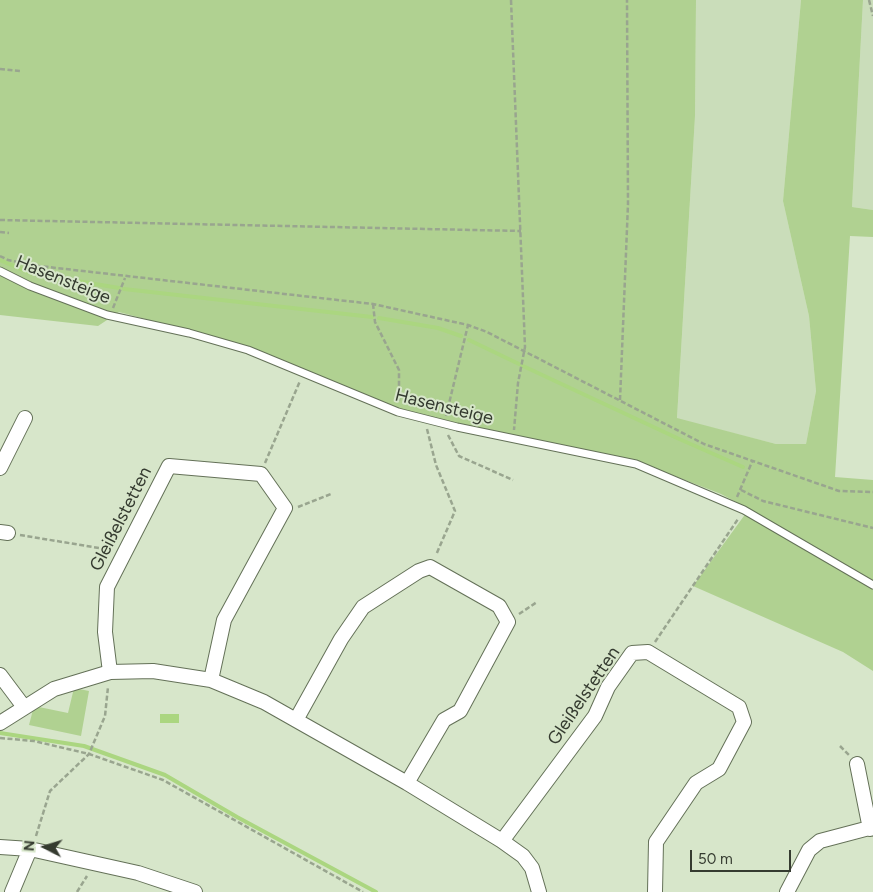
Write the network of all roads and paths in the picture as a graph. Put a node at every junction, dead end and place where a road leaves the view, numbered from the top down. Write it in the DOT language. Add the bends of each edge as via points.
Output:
graph roads {
  1 [pos="511,0"];
  2 [pos="627,0"];
  3 [pos="869,0"];
  4 [pos="873,16"];
  5 [pos="0,69"];
  6 [pos="21,71"];
  7 [pos="0,220"];
  8 [pos="522,231"];
  9 [pos="0,232"];
  10 [pos="9,233"];
  11 [pos="0,256"];
  12 [pos="0,271"];
  13 [pos="125,277"];
  14 [pos="373,304"];
  15 [pos="110,316"];
  16 [pos="468,325"];
  17 [pos="525,353"];
  18 [pos="303,375"];
  19 [pos="620,400"];
  20 [pos="398,412"];
  21 [pos="25,418"];
  22 [pos="425,420"];
  23 [pos="444,424"];
  24 [pos="513,439"];
  25 [pos="752,462"];
  26 [pos="0,468"];
  27 [pos="261,474"];
  28 [pos="513,480"];
  29 [pos="741,490"];
  30 [pos="873,492"];
  31 [pos="332,494"];
  32 [pos="732,505"];
  33 [pos="744,510"];
  34 [pos="282,513"];
  35 [pos="873,528"];
  36 [pos="4,532"];
  37 [pos="125,552"];
  38 [pos="430,567"];
  39 [pos="873,585"];
  40 [pos="537,602"];
  41 [pos="508,622"];
  42 [pos="648,652"];
  43 [pos="110,672"];
  44 [pos="0,675"];
  45 [pos="211,680"];
  46 [pos="24,707"];
  47 [pos="296,720"];
  48 [pos="0,724"];
  49 [pos="0,738"];
  50 [pos="90,752"];
  51 [pos="857,764"];
  52 [pos="407,783"];
  53 [pos="872,828"];
  54 [pos="0,836"];
  55 [pos="502,841"];
  56 [pos="0,847"];
  57 [pos="25,848"];
  58 [pos="85,878"];
  59 [pos="12,892"];
  60 [pos="77,892"];
  61 [pos="195,892"];
  62 [pos="363,892"];
  63 [pos="539,892"];
  64 [pos="655,892"];
  65 [pos="786,892"];
  1 -- 8 [label="path"];
  2 -- 19 [label="path" via="628,204"];
  3 -- 4 [label="path"];
  5 -- 6 [label="path"];
  7 -- 8 [label="path"];
  8 -- 17 [label="path"];
  9 -- 10 [label="path"];
  11 -- 13 [label="path" via="39,266"];
  12 -- 15 [label="lane, Hasensteige" via="30,286"];
  13 -- 14 [label="path"];
  13 -- 15 [label="path"];
  14 -- 16 [label="path"];
  14 -- 20 [label="path" via="375,322 399,370"];
  15 -- 18 [label="lane, Hasensteige" via="248,350"];
  16 -- 17 [label="path"];
  16 -- 23 [label="path"];
  17 -- 19 [label="path"];
  17 -- 24 [label="path" via="518,383"];
  18 -- 20 [label="lane, Hasensteige"];
  18 -- 27 [label="path"];
  19 -- 25 [label="path" via="704,444"];
  20 -- 22 [label="lane, Hasensteige"];
  21 -- 26 [label="street"];
  22 -- 23 [label="lane, Hasensteige"];
  22 -- 38 [label="path" via="436,464 455,511"];
  23 -- 24 [label="lane, Hasensteige"];
  23 -- 28 [label="path" via="459,456"];
  24 -- 32 [label="lane, Hasensteige" via="636,464"];
  25 -- 29 [label="path"];
  25 -- 30 [label="path" via="839,491"];
  27 -- 34 [label="street" via="285,508"];
  27 -- 37 [label="street, Gleißelstetten" via="169,466"];
  29 -- 32 [label="path"];
  29 -- 35 [label="path" via="763,500"];
  31 -- 34 [label="path"];
  32 -- 33 [label="lane, Hasensteige"];
  33 -- 39 [label="lane, Hasensteige"];
  33 -- 42 [label="path"];
  34 -- 45 [label="street" via="224,620"];
  36 -- 37 [label="path"];
  37 -- 43 [label="street, Gleißelstetten" via="108,587 105,632"];
  38 -- 41 [label="street" via="499,606"];
  38 -- 47 [label="street" via="363,607 341,639"];
  40 -- 41 [label="path"];
  41 -- 52 [label="street" via="460,711 444,720"];
  42 -- 55 [label="street, Gleißelstetten" via="632,653 608,687 595,716"];
  42 -- 64 [label="street, Gleißelstetten" via="739,707 744,722 719,769 696,783 656,842"];
  43 -- 45 [label="street" via="153,671"];
  43 -- 46 [label="street" via="54,689"];
  43 -- 50 [label="path" via="105,716"];
  44 -- 46 [label="street"];
  45 -- 47 [label="street" via="264,702"];
  46 -- 48 [label="street"];
  47 -- 52 [label="street"];
  49 -- 50 [label="path"];
  50 -- 57 [label="path" via="50,791"];
  50 -- 62 [label="path" via="163,780"];
  51 -- 53 [label="street"];
  52 -- 55 [label="street"];
  53 -- 65 [label="street" via="820,841 809,850"];
  54 -- 57 [label="street"];
  55 -- 63 [label="street" via="523,856 532,868"];
  56 -- 57 [label="street"];
  57 -- 59 [label="street"];
  57 -- 61 [label="street" via="138,873"];
  58 -- 60 [label="path"];
}
